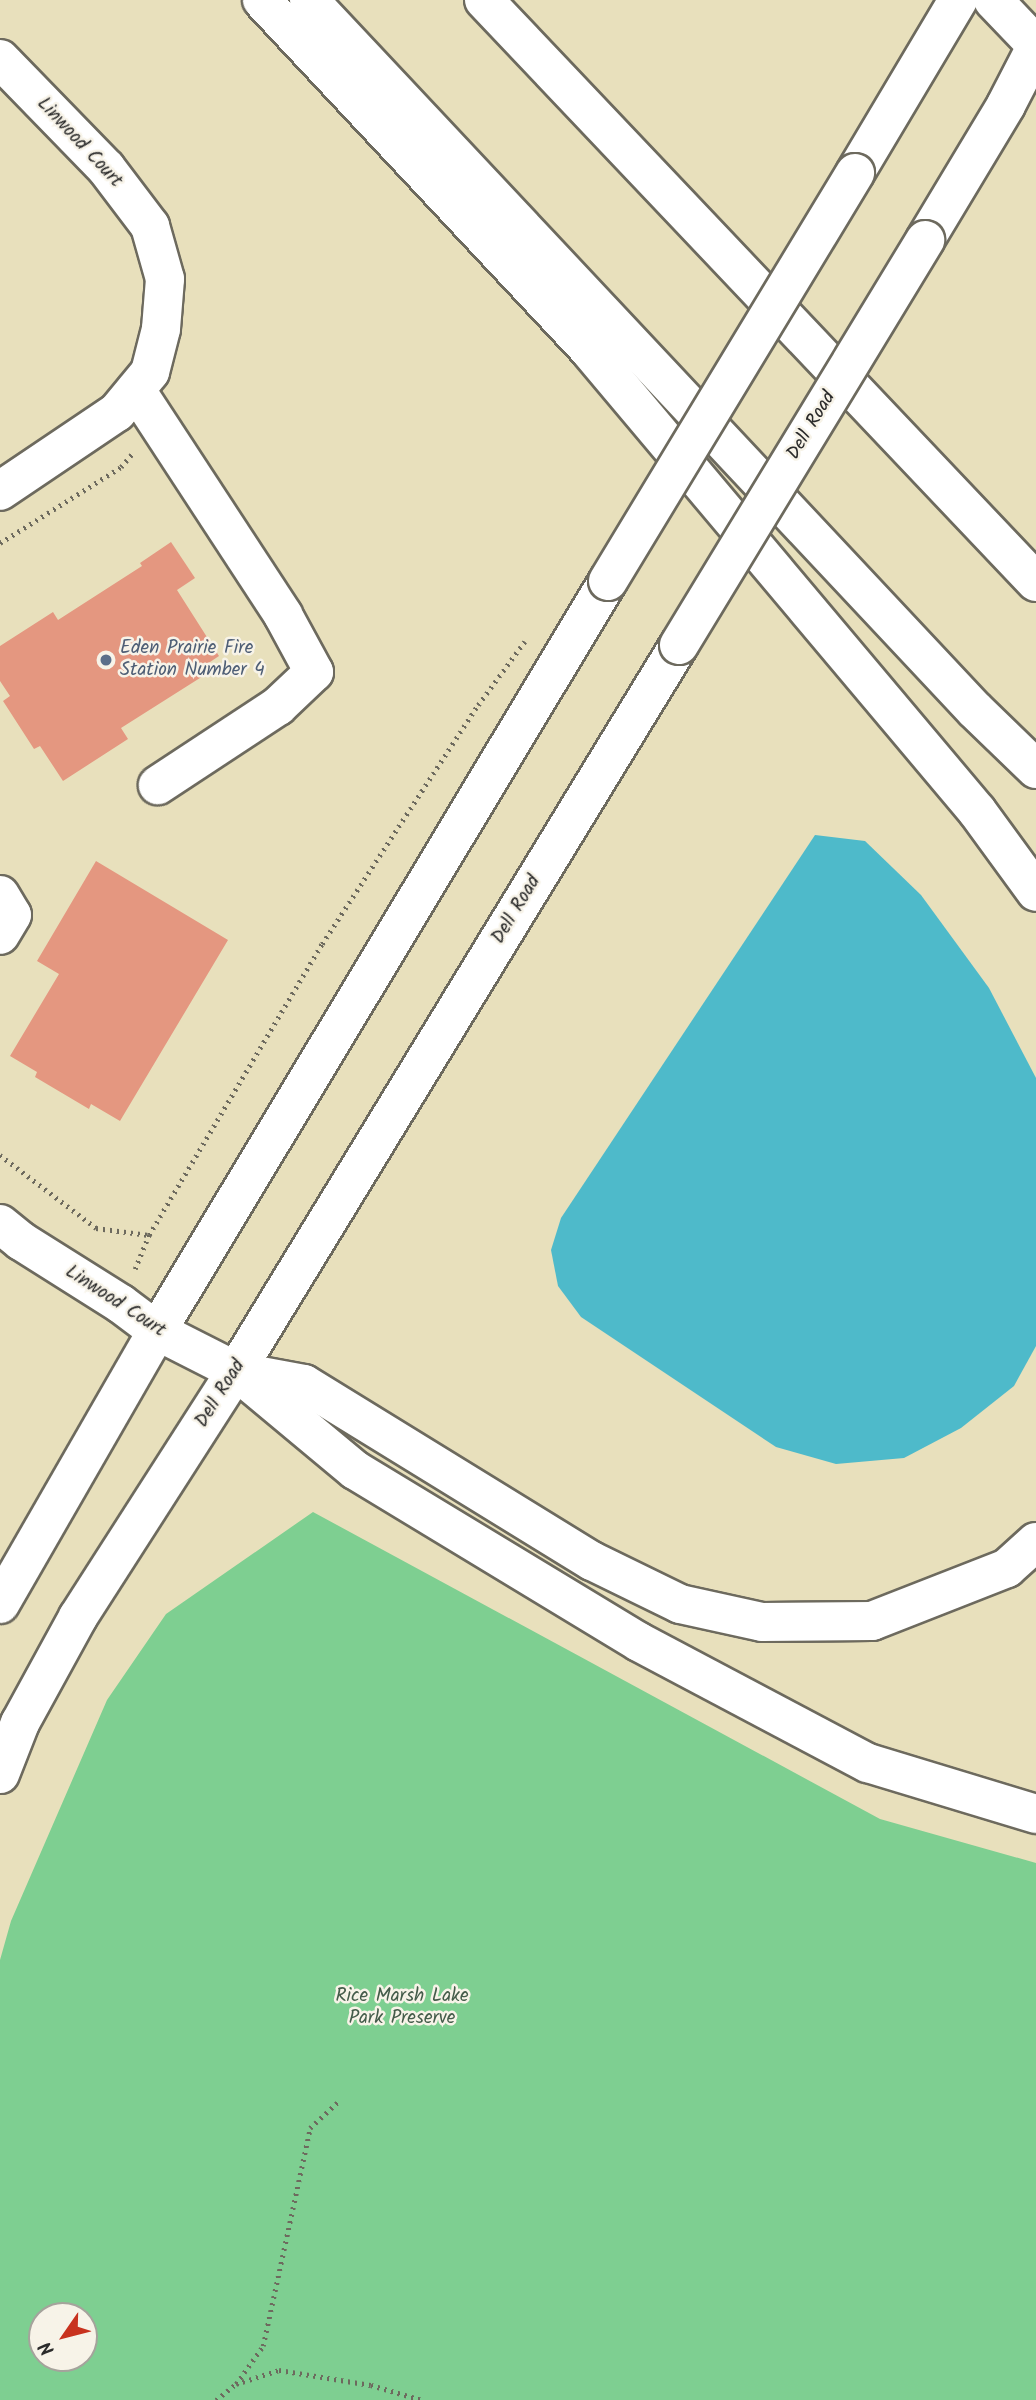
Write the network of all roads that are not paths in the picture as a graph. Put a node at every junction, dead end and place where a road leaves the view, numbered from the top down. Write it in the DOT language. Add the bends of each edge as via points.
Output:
graph roads {
  1 [pos="262,0"];
  2 [pos="309,0"];
  3 [pos="484,0"];
  4 [pos="958,0"];
  5 [pos="993,0"];
  6 [pos="1036,46"];
  7 [pos="0,59"];
  8 [pos="136,390"];
  9 [pos="0,491"];
  10 [pos="1036,582"];
  11 [pos="1036,769"];
  12 [pos="158,785"];
  13 [pos="1036,892"];
  14 [pos="0,895"];
  15 [pos="0,934"];
  16 [pos="0,1224"];
  17 [pos="157,1331"];
  18 [pos="236,1371"];
  19 [pos="1036,1542"];
  20 [pos="0,1604"];
  21 [pos="0,1774"];
  22 [pos="1036,1814"];
  1 -- 13 [label="main road" via="591,352 977,811"];
  2 -- 11 [label="main road"];
  3 -- 10 [label="main road"];
  4 -- 17 [label="main road, bridge"];
  5 -- 6 [label="main road"];
  6 -- 18 [label="main road, Dell Road, bridge" via="925,240"];
  7 -- 8 [label="main road, Linwood Court" via="106,168 150,226 164,279 161,329 150,373"];
  8 -- 9 [label="main road, Linwood Court" via="117,412"];
  8 -- 12 [label="main road" via="283,615 314,672 278,706"];
  14 -- 15 [label="main road" via="12,915"];
  16 -- 17 [label="main road, Linwood Court"];
  17 -- 18 [label="main road, Linwood Court"];
  17 -- 20 [label="main road"];
  18 -- 19 [label="main road" via="304,1384 592,1561 680,1604 762,1622 872,1621 1007,1568"];
  18 -- 21 [label="main road, Dell Road" via="78,1617 20,1723"];
  18 -- 22 [label="main road" via="355,1470 639,1642 868,1763"];
}
